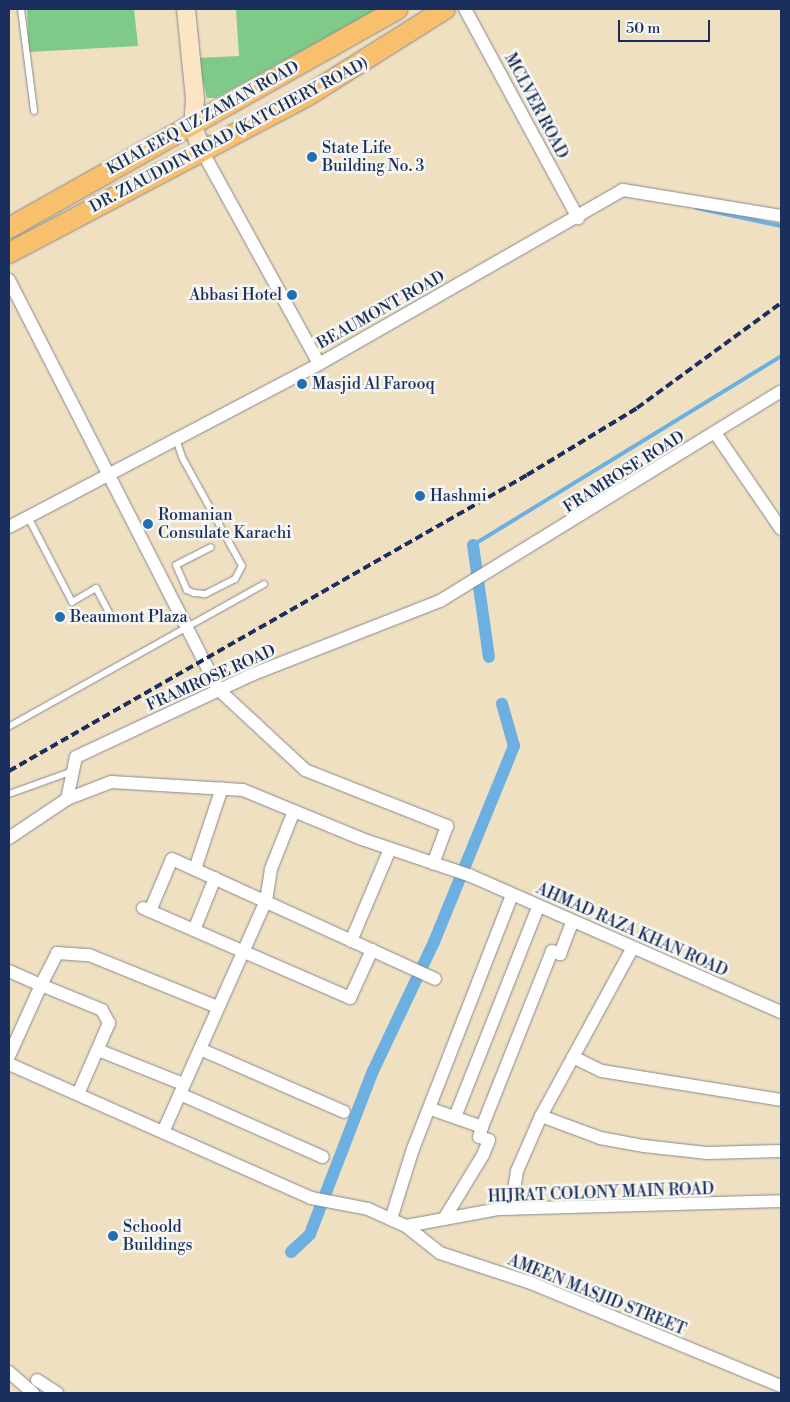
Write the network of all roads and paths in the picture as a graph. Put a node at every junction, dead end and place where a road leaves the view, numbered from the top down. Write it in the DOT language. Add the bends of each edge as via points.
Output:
graph roads {
  1 [pos="21,9"];
  2 [pos="186,9"];
  3 [pos="397,9"];
  4 [pos="445,9"];
  5 [pos="465,9"];
  6 [pos="34,111"];
  7 [pos="193,125"];
  8 [pos="201,149"];
  9 [pos="781,216"];
  10 [pos="578,218"];
  11 [pos="9,228"];
  12 [pos="9,253"];
  13 [pos="9,280"];
  14 [pos="319,364"];
  15 [pos="781,390"];
  16 [pos="716,434"];
  17 [pos="176,438"];
  18 [pos="108,474"];
  19 [pos="28,517"];
  20 [pos="780,524"];
  21 [pos="9,527"];
  22 [pos="211,547"];
  23 [pos="264,584"];
  24 [pos="113,620"];
  25 [pos="187,624"];
  26 [pos="219,690"];
  27 [pos="10,726"];
  28 [pos="70,772"];
  29 [pos="222,788"];
  30 [pos="9,794"];
  31 [pos="67,799"];
  32 [pos="294,811"];
  33 [pos="9,838"];
  34 [pos="390,849"];
  35 [pos="433,864"];
  36 [pos="195,869"];
  37 [pos="215,878"];
  38 [pos="512,895"];
  39 [pos="266,902"];
  40 [pos="538,907"];
  41 [pos="572,923"];
  42 [pos="194,930"];
  43 [pos="351,941"];
  44 [pos="632,949"];
  45 [pos="244,950"];
  46 [pos="372,950"];
  47 [pos="9,971"];
  48 [pos="435,979"];
  49 [pos="41,985"];
  50 [pos="218,1008"];
  51 [pos="781,1012"];
  52 [pos="200,1049"];
  53 [pos="98,1050"];
  54 [pos="9,1056"];
  55 [pos="573,1057"];
  56 [pos="9,1064"];
  57 [pos="181,1089"];
  58 [pos="78,1094"];
  59 [pos="781,1100"];
  60 [pos="432,1109"];
  61 [pos="344,1112"];
  62 [pos="541,1116"];
  63 [pos="455,1117"];
  64 [pos="482,1127"];
  65 [pos="163,1132"];
  66 [pos="781,1150"];
  67 [pos="323,1157"];
  68 [pos="781,1201"];
  69 [pos="511,1209"];
  70 [pos="391,1219"];
  71 [pos="444,1219"];
  72 [pos="406,1226"];
  73 [pos="9,1372"];
  74 [pos="37,1380"];
  75 [pos="781,1386"];
  76 [pos="33,1393"];
  77 [pos="56,1393"];
  1 -- 6 [label="lane"];
  2 -- 7 [label="street" via="195,98"];
  3 -- 7 [label="main road, KHALEEQ UZ ZAMAN ROAD"];
  4 -- 8 [label="main road, DR. ZIAUDDIN ROAD (KATCHERY ROAD)" via="307,96"];
  5 -- 10 [label="street, MCLVER ROAD"];
  7 -- 8 [label="street"];
  7 -- 11 [label="main road, KHALEEQ UZ ZAMAN ROAD"];
  8 -- 12 [label="main road, DR. ZIAUDDIN ROAD (KATCHERY ROAD)"];
  8 -- 14 [label="street"];
  9 -- 10 [label="street, BEAUMONT ROAD" via="623,190"];
  10 -- 14 [label="street, BEAUMONT ROAD"];
  13 -- 18 [label="street"];
  14 -- 17 [label="street, BEAUMONT ROAD"];
  15 -- 16 [label="street, FRAMROSE ROAD"];
  16 -- 20 [label="street"];
  16 -- 26 [label="street, FRAMROSE ROAD" via="465,588"];
  17 -- 18 [label="street, BEAUMONT ROAD"];
  17 -- 22 [label="lane" via="242,566 235,579 205,594 187,590 176,565"];
  18 -- 19 [label="street, BEAUMONT ROAD"];
  18 -- 25 [label="street"];
  19 -- 21 [label="street, BEAUMONT ROAD"];
  19 -- 24 [label="lane" via="72,602 96,588"];
  23 -- 25 [label="lane"];
  25 -- 26 [label="street"];
  25 -- 27 [label="lane"];
  26 -- 28 [label="street, FRAMROSE ROAD" via="76,757"];
  26 -- 35 [label="street" via="304,770 447,826"];
  28 -- 30 [label="lane"];
  28 -- 31 [label="street"];
  29 -- 31 [label="street, AHMAD RAZA KHAN ROAD" via="111,782"];
  29 -- 32 [label="street, AHMAD RAZA KHAN ROAD" via="244,790"];
  29 -- 36 [label="street"];
  31 -- 33 [label="street"];
  32 -- 34 [label="street, AHMAD RAZA KHAN ROAD"];
  32 -- 39 [label="street" via="271,869"];
  34 -- 35 [label="street, AHMAD RAZA KHAN ROAD"];
  34 -- 43 [label="street"];
  35 -- 38 [label="street, AHMAD RAZA KHAN ROAD" via="471,876"];
  36 -- 37 [label="street"];
  36 -- 42 [label="street" via="172,859 146,910"];
  37 -- 39 [label="street"];
  37 -- 42 [label="street"];
  38 -- 40 [label="street, AHMAD RAZA KHAN ROAD"];
  38 -- 60 [label="street"];
  39 -- 43 [label="street"];
  39 -- 45 [label="street"];
  40 -- 41 [label="street, AHMAD RAZA KHAN ROAD"];
  40 -- 63 [label="street"];
  41 -- 44 [label="street, AHMAD RAZA KHAN ROAD"];
  41 -- 64 [label="street" via="560,954 552,951"];
  42 -- 45 [label="street"];
  43 -- 46 [label="street"];
  44 -- 51 [label="street, AHMAD RAZA KHAN ROAD"];
  44 -- 55 [label="street"];
  45 -- 46 [label="street" via="350,998"];
  45 -- 50 [label="street"];
  46 -- 48 [label="street"];
  47 -- 49 [label="street"];
  49 -- 50 [label="street" via="57,953 79,953 102,958"];
  49 -- 53 [label="street" via="107,1014 109,1022"];
  49 -- 54 [label="street"];
  50 -- 52 [label="street"];
  52 -- 57 [label="street"];
  52 -- 61 [label="street"];
  53 -- 57 [label="street"];
  53 -- 58 [label="street"];
  55 -- 59 [label="street" via="602,1071"];
  55 -- 62 [label="street"];
  56 -- 58 [label="street"];
  57 -- 65 [label="street"];
  57 -- 67 [label="street"];
  58 -- 65 [label="street"];
  60 -- 63 [label="street"];
  60 -- 70 [label="street"];
  62 -- 66 [label="street" via="600,1138 644,1146 706,1153"];
  62 -- 69 [label="street" via="518,1172"];
  63 -- 64 [label="street"];
  64 -- 71 [label="street" via="479,1136 489,1140 483,1155"];
  65 -- 70 [label="street" via="311,1198 337,1201"];
  68 -- 69 [label="street, HIJRAT COLONY MAIN ROAD"];
  69 -- 71 [label="street, HIJRAT COLONY MAIN ROAD"];
  70 -- 72 [label="street"];
  71 -- 72 [label="street, HIJRAT COLONY MAIN ROAD"];
  72 -- 75 [label="street, AMEEN MASJID STREET" via="440,1253 539,1286"];
  73 -- 76 [label="street"];
  74 -- 77 [label="street"];
}
